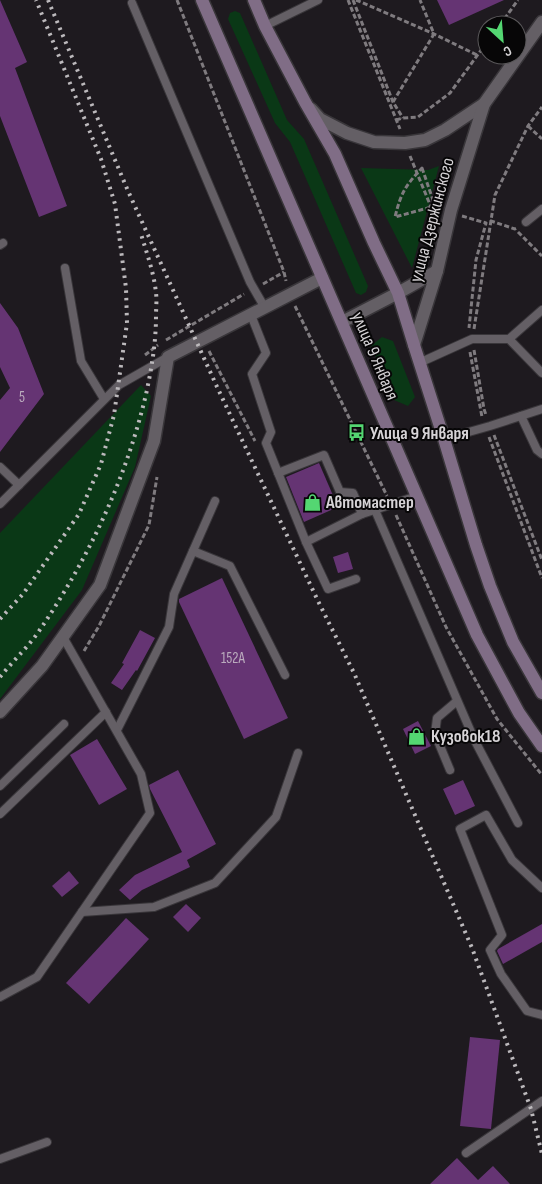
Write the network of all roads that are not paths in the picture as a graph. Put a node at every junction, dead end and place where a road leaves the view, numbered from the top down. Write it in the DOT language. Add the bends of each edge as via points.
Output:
graph roads {
  1 [pos="254,0"];
  2 [pos="318,0"];
  3 [pos="208,2"];
  4 [pos="132,3"];
  5 [pos="542,22"];
  6 [pos="265,26"];
  7 [pos="305,102"];
  8 [pos="484,104"];
  9 [pos="542,209"];
  10 [pos="526,222"];
  11 [pos="65,268"];
  12 [pos="437,271"];
  13 [pos="322,278"];
  14 [pos="398,293"];
  15 [pos="265,308"];
  16 [pos="542,310"];
  17 [pos="251,315"];
  18 [pos="342,322"];
  19 [pos="510,339"];
  20 [pos="414,345"];
  21 [pos="168,357"];
  22 [pos="419,363"];
  23 [pos="542,373"];
  24 [pos="104,399"];
  25 [pos="542,409"];
  26 [pos="521,416"];
  27 [pos="444,439"];
  28 [pos="542,454"];
  29 [pos="0,467"];
  30 [pos="278,474"];
  31 [pos="20,485"];
  32 [pos="417,496"];
  33 [pos="215,501"];
  34 [pos="0,504"];
  35 [pos="375,510"];
  36 [pos="362,514"];
  37 [pos="306,542"];
  38 [pos="193,551"];
  39 [pos="356,579"];
  40 [pos="63,636"];
  41 [pos="285,675"];
  42 [pos="542,693"];
  43 [pos="458,701"];
  44 [pos="0,712"];
  45 [pos="106,712"];
  46 [pos="64,724"];
  47 [pos="116,730"];
  48 [pos="542,746"];
  49 [pos="298,753"];
  50 [pos="450,770"];
  51 [pos="0,786"];
  52 [pos="0,814"];
  53 [pos="518,823"];
  54 [pos="542,888"];
  55 [pos="82,912"];
  56 [pos="0,997"];
  57 [pos="542,1014"];
  58 [pos="542,1101"];
  59 [pos="48,1142"];
  60 [pos="466,1153"];
  61 [pos="0,1159"];
  1 -- 6 [label="main road, улица 9 Января"];
  2 -- 6 [label="lane"];
  3 -- 13 [label="main road, улица 9 Января"];
  4 -- 15 [label="lane" via="250,282"];
  5 -- 8 [label="street, улица Дзержинского"];
  6 -- 7 [label="main road, улица 9 Января"];
  7 -- 8 [label="street, улица Дзержинского" via="320,119 347,133 374,142 405,143 425,140"];
  7 -- 14 [label="main road, улица 9 Января" via="334,154"];
  8 -- 12 [label="street, улица Дзержинского" via="450,213"];
  9 -- 10 [label="lane"];
  11 -- 24 [label="lane" via="81,361"];
  12 -- 14 [label="street"];
  12 -- 20 [label="street, улица Дзержинского"];
  13 -- 15 [label="street"];
  13 -- 18 [label="main road, улица 9 Января"];
  14 -- 18 [label="street"];
  14 -- 20 [label="main road, улица 9 Января"];
  15 -- 17 [label="street"];
  16 -- 19 [label="lane"];
  17 -- 21 [label="street"];
  17 -- 30 [label="lane" via="266,353 252,374 271,432 266,443"];
  18 -- 32 [label="main road, улица 9 Января"];
  19 -- 22 [label="lane" via="470,340"];
  19 -- 23 [label="lane"];
  20 -- 22 [label="main road, улица 9 Января"];
  21 -- 24 [label="lane" via="119,385"];
  21 -- 40 [label="street" via="154,441 100,585"];
  22 -- 27 [label="main road, улица 9 Января"];
  24 -- 31 [label="lane"];
  25 -- 26 [label="lane"];
  26 -- 27 [label="lane"];
  26 -- 28 [label="lane"];
  27 -- 42 [label="main road, улица 9 Января" via="490,586 513,642"];
  29 -- 31 [label="lane"];
  30 -- 36 [label="lane" via="324,455 340,492 353,493"];
  30 -- 37 [label="lane"];
  31 -- 34 [label="lane"];
  32 -- 35 [label="lane"];
  32 -- 48 [label="main road, улица 9 Января" via="477,635 519,713"];
  33 -- 38 [label="lane"];
  35 -- 36 [label="lane"];
  35 -- 43 [label="lane"];
  36 -- 37 [label="lane"];
  37 -- 39 [label="lane" via="328,589"];
  38 -- 41 [label="lane" via="230,566"];
  38 -- 47 [label="lane" via="174,594 169,627"];
  40 -- 44 [label="street" via="42,666"];
  40 -- 45 [label="lane"];
  43 -- 50 [label="lane" via="436,718 435,734"];
  43 -- 53 [label="lane"];
  45 -- 47 [label="lane"];
  45 -- 52 [label="lane"];
  46 -- 51 [label="lane"];
  47 -- 55 [label="lane" via="142,774 150,813"];
  49 -- 55 [label="lane" via="276,817 216,883 154,907"];
  54 -- 57 [label="lane" via="512,860 486,815 460,829 502,935 490,950 501,974 527,1011"];
  55 -- 56 [label="lane" via="37,977"];
  58 -- 60 [label="lane"];
  59 -- 61 [label="lane"];
}
